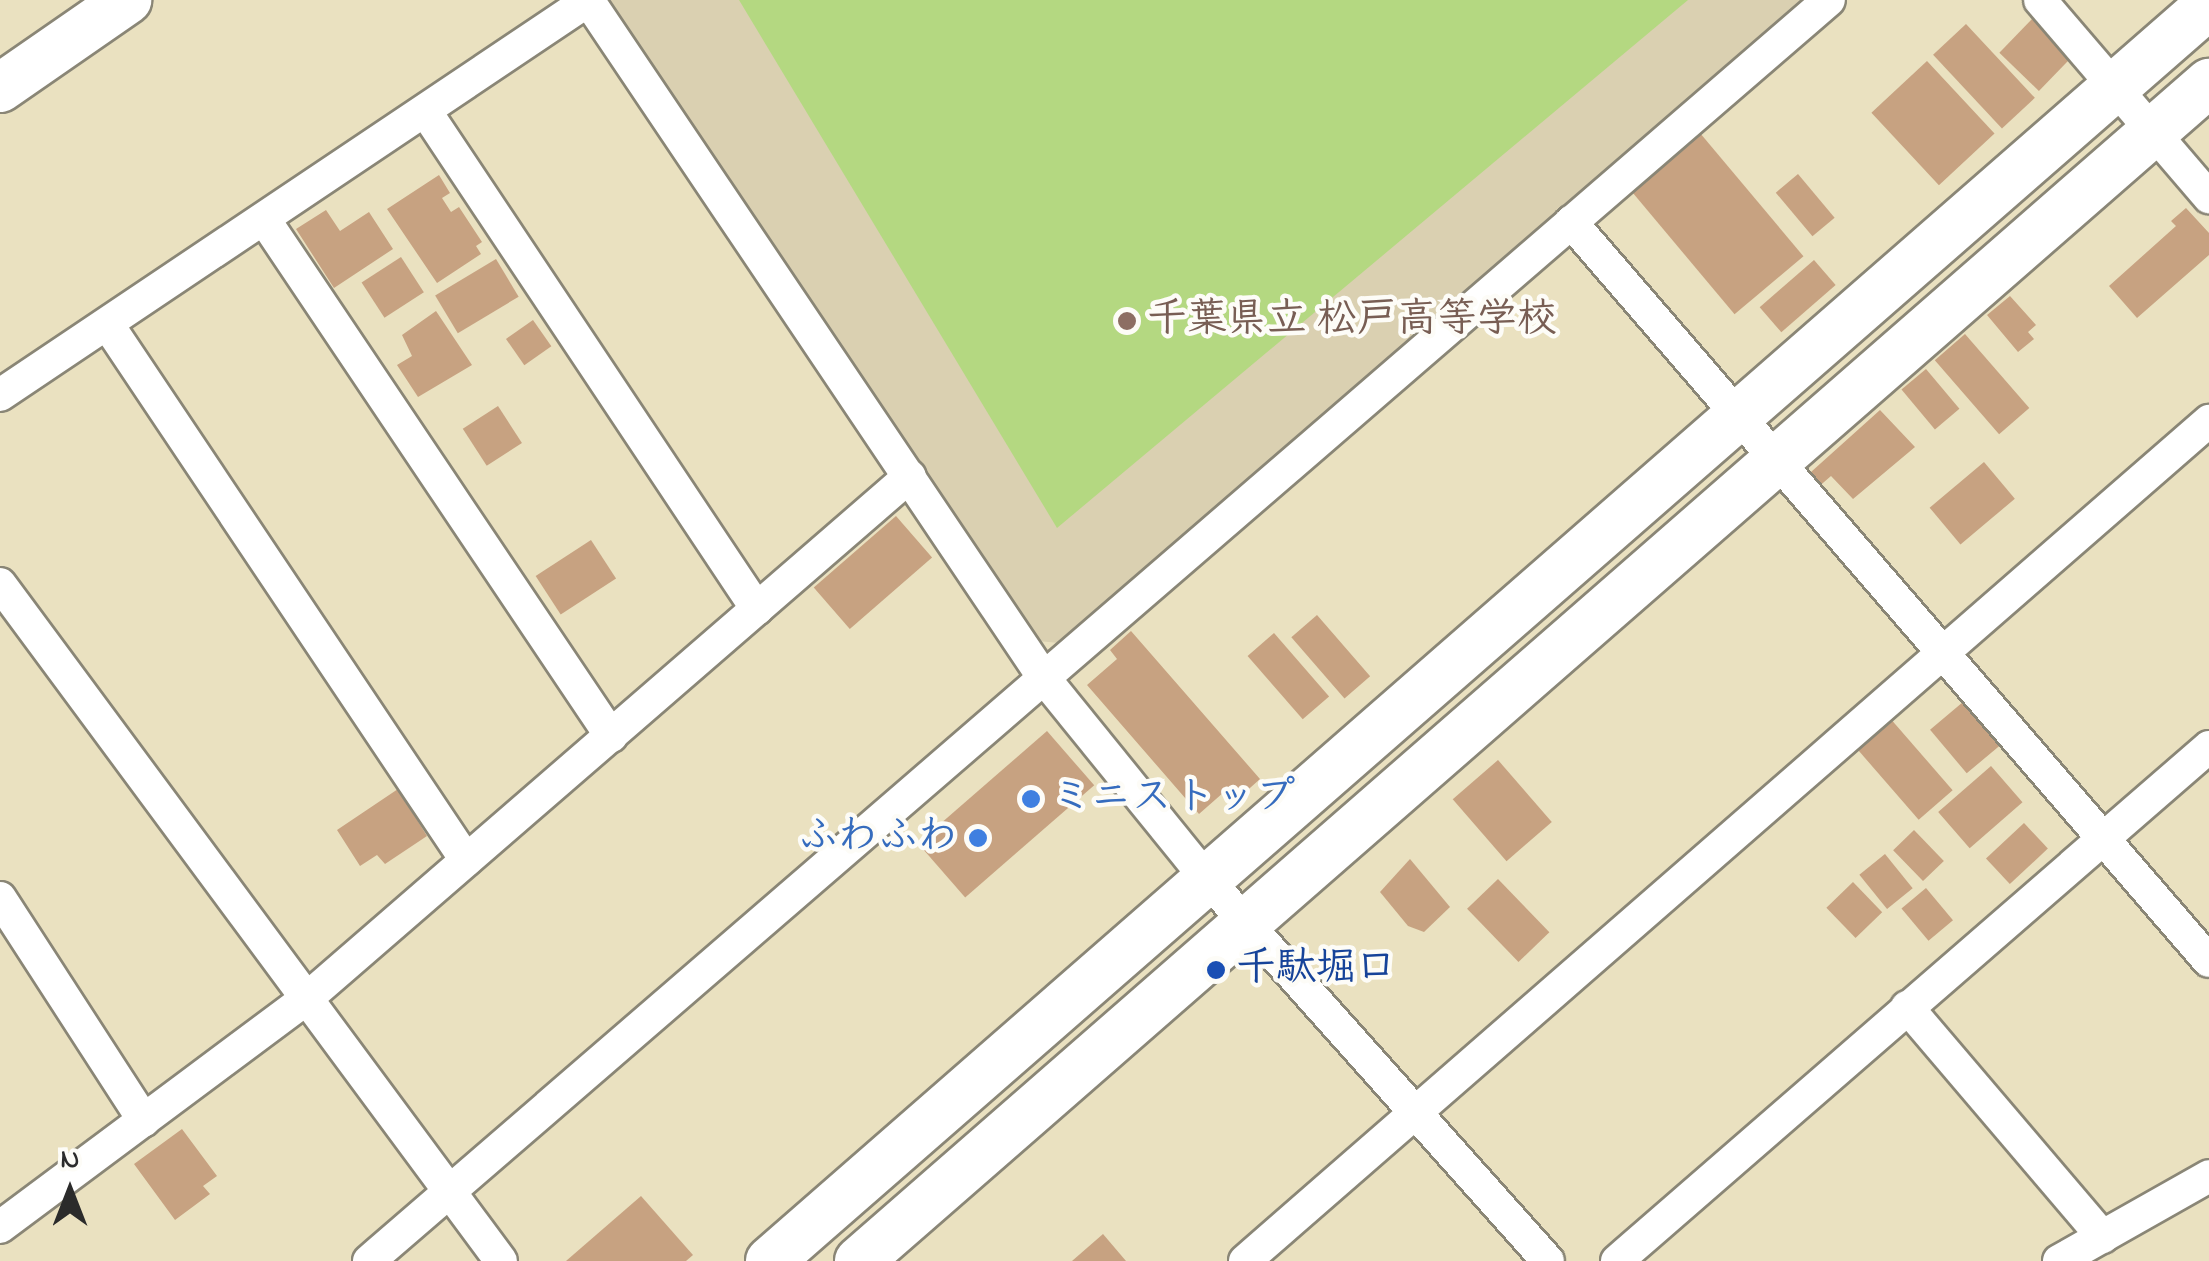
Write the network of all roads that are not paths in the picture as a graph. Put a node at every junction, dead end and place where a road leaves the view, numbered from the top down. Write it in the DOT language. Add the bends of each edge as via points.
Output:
graph roads {
  1 [pos="127,0"];
  2 [pos="589,0"];
  3 [pos="1829,0"];
  4 [pos="2040,0"];
  5 [pos="2209,5"];
  6 [pos="2209,82"];
  7 [pos="0,88"];
  8 [pos="2112,88"];
  9 [pos="426,112"];
  10 [pos="2152,133"];
  11 [pos="2209,198"];
  12 [pos="264,219"];
  13 [pos="1571,222"];
  14 [pos="108,325"];
  15 [pos="0,395"];
  16 [pos="1738,416"];
  17 [pos="2209,421"];
  18 [pos="1770,460"];
  19 [pos="910,476"];
  20 [pos="0,584"];
  21 [pos="757,609"];
  22 [pos="1941,653"];
  23 [pos="1044,678"];
  24 [pos="611,736"];
  25 [pos="2209,747"];
  26 [pos="2101,840"];
  27 [pos="466,860"];
  28 [pos="1206,879"];
  29 [pos="0,898"];
  30 [pos="1245,922"];
  31 [pos="2209,962"];
  32 [pos="305,1000"];
  33 [pos="1907,1007"];
  34 [pos="1416,1112"];
  35 [pos="144,1121"];
  36 [pos="2209,1176"];
  37 [pos="452,1194"];
  38 [pos="0,1227"];
  39 [pos="2103,1237"];
  40 [pos="369,1261"];
  41 [pos="501,1261"];
  42 [pos="770,1261"];
  43 [pos="859,1261"];
  44 [pos="1245,1261"];
  45 [pos="1548,1261"];
  46 [pos="1618,1261"];
  47 [pos="2059,1261"];
  1 -- 7 [label="street"];
  2 -- 9 [label="street"];
  2 -- 19 [label="street"];
  3 -- 13 [label="street"];
  4 -- 8 [label="street"];
  5 -- 8 [label="street"];
  6 -- 10 [label="street"];
  8 -- 10 [label="street"];
  8 -- 16 [label="street"];
  9 -- 12 [label="street"];
  9 -- 21 [label="street"];
  10 -- 11 [label="street"];
  10 -- 18 [label="street"];
  12 -- 14 [label="street"];
  12 -- 24 [label="street"];
  13 -- 16 [label="street"];
  13 -- 23 [label="street"];
  14 -- 15 [label="street"];
  14 -- 27 [label="street"];
  16 -- 18 [label="street"];
  16 -- 28 [label="street"];
  17 -- 22 [label="street"];
  18 -- 22 [label="street"];
  18 -- 30 [label="street"];
  19 -- 21 [label="street"];
  19 -- 23 [label="street"];
  20 -- 32 [label="street"];
  21 -- 24 [label="street"];
  22 -- 26 [label="street"];
  22 -- 34 [label="street"];
  23 -- 28 [label="street"];
  23 -- 37 [label="street"];
  24 -- 27 [label="street"];
  25 -- 26 [label="street"];
  26 -- 31 [label="street"];
  26 -- 33 [label="street"];
  27 -- 32 [label="street"];
  28 -- 30 [label="street"];
  28 -- 42 [label="street"];
  29 -- 35 [label="street"];
  30 -- 34 [label="street"];
  30 -- 43 [label="street"];
  32 -- 35 [label="street"];
  32 -- 37 [label="street"];
  33 -- 39 [label="street"];
  33 -- 46 [label="street"];
  34 -- 44 [label="street"];
  34 -- 45 [label="street"];
  35 -- 38 [label="street"];
  36 -- 39 [label="street"];
  37 -- 40 [label="street"];
  37 -- 41 [label="street"];
  39 -- 47 [label="street"];
}
